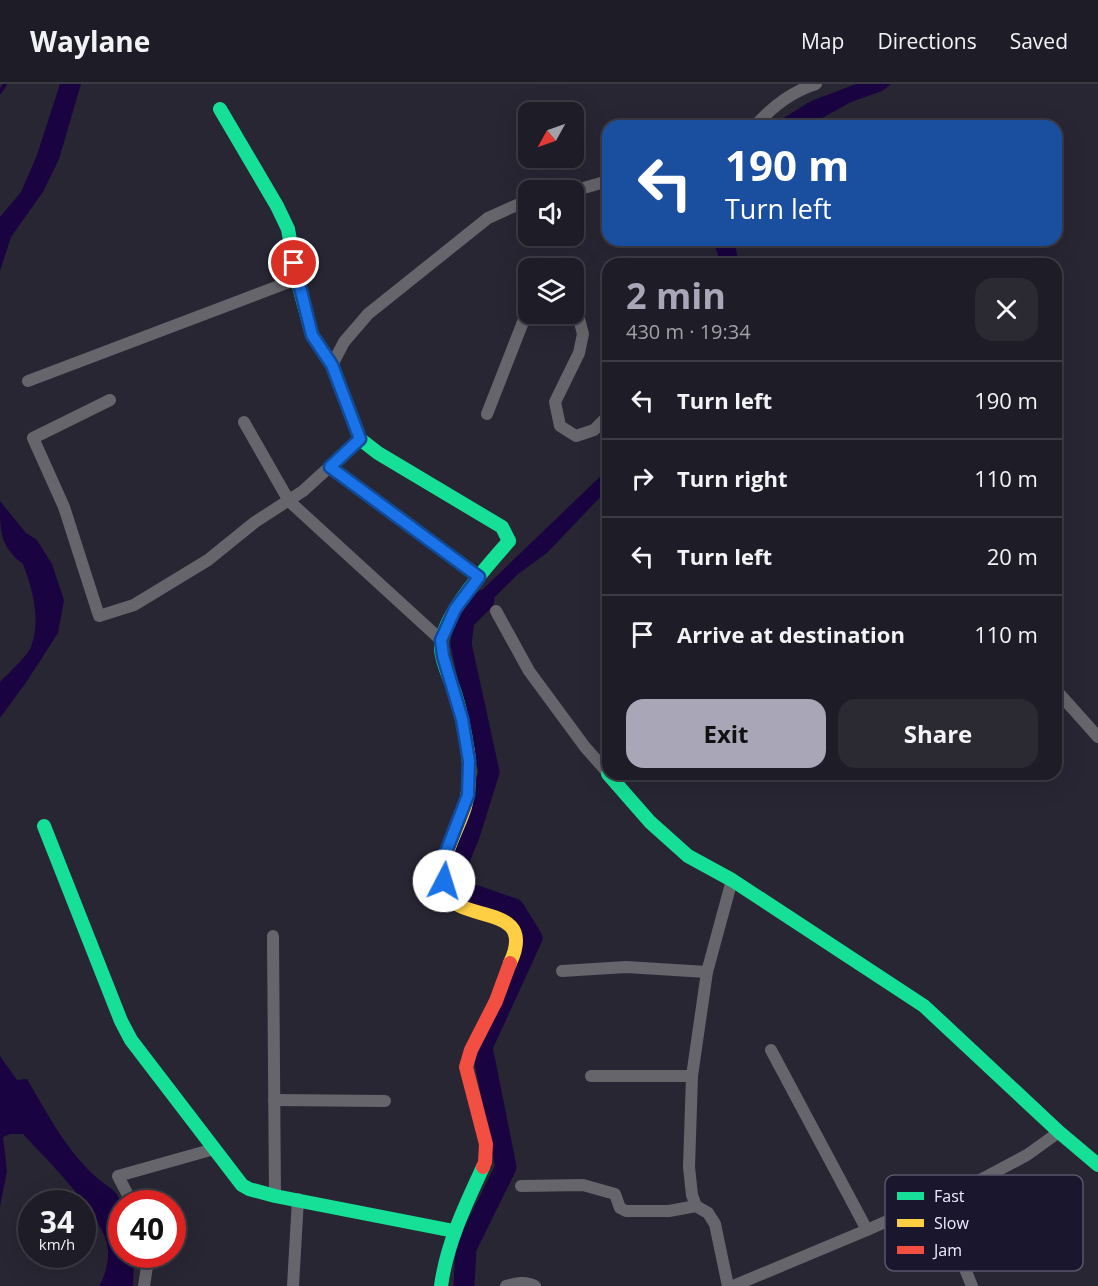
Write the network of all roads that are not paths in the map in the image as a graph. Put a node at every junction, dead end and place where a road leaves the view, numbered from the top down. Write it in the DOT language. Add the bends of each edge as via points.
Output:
graph roads {
  1 [pos="816,84"];
  2 [pos="799,86"];
  3 [pos="220,108"];
  4 [pos="760,120"];
  5 [pos="602,183"];
  6 [pos="584,188"];
  7 [pos="518,204"];
  8 [pos="297,279"];
  9 [pos="522,324"];
  10 [pos="580,324"];
  11 [pos="332,365"];
  12 [pos="28,381"];
  13 [pos="110,400"];
  14 [pos="487,414"];
  15 [pos="244,422"];
  16 [pos="602,422"];
  17 [pos="360,439"];
  18 [pos="330,467"];
  19 [pos="289,501"];
  20 [pos="479,577"];
  21 [pos="496,611"];
  22 [pos="441,640"];
  23 [pos="1062,697"];
  24 [pos="1098,737"];
  25 [pos="602,767"];
  26 [pos="613,780"];
  27 [pos="44,826"];
  28 [pos="732,880"];
  29 [pos="273,936"];
  30 [pos="562,971"];
  31 [pos="706,972"];
  32 [pos="771,1050"];
  33 [pos="591,1076"];
  34 [pos="692,1076"];
  35 [pos="274,1100"];
  36 [pos="385,1101"];
  37 [pos="1059,1132"];
  38 [pos="214,1149"];
  39 [pos="1098,1165"];
  40 [pos="987,1175"];
  41 [pos="521,1186"];
  42 [pos="125,1190"];
  43 [pos="275,1196"];
  44 [pos="298,1199"];
  45 [pos="696,1206"];
  46 [pos="885,1222"];
  47 [pos="867,1230"];
  48 [pos="454,1231"];
  49 [pos="147,1268"];
  50 [pos="966,1271"];
  51 [pos="144,1286"];
  52 [pos="293,1286"];
  53 [pos="441,1286"];
  54 [pos="506,1286"];
  55 [pos="535,1286"];
  56 [pos="728,1286"];
  57 [pos="733,1286"];
  58 [pos="972,1286"];
  1 -- 2 [label="street"];
  2 -- 4 [label="street"];
  3 -- 8 [label="street" via="288,229"];
  5 -- 6 [label="street"];
  7 -- 11 [label="street" via="488,218 368,314 344,342"];
  8 -- 11 [label="street" via="312,335"];
  8 -- 12 [label="street"];
  9 -- 14 [label="street"];
  10 -- 16 [label="street" via="583,334 579,353 555,402 560,426 576,436 594,430"];
  11 -- 17 [label="street"];
  13 -- 19 [label="street" via="33,438 64,507 99,616 158,592"];
  15 -- 19 [label="street"];
  17 -- 18 [label="street"];
  17 -- 20 [label="street" via="502,527 509,541"];
  18 -- 19 [label="street"];
  18 -- 20 [label="street"];
  19 -- 22 [label="street"];
  20 -- 22 [label="street" via="455,609"];
  21 -- 25 [label="street" via="529,671"];
  22 -- 48 [label="street" via="469,761 468,795 444,864 446,894 464,909 496,915 507,923 516,947 495,1002 467,1054 466,1067 486,1144 485,1162"];
  23 -- 24 [label="street"];
  26 -- 28 [label="street" via="650,822 688,856"];
  27 -- 38 [label="street" via="131,1040"];
  28 -- 31 [label="street"];
  28 -- 37 [label="street" via="924,1006"];
  29 -- 35 [label="street"];
  30 -- 31 [label="street" via="626,967"];
  31 -- 34 [label="street"];
  32 -- 47 [label="street"];
  33 -- 34 [label="street"];
  34 -- 45 [label="street" via="689,1167"];
  35 -- 36 [label="street"];
  35 -- 43 [label="street"];
  37 -- 39 [label="street"];
  37 -- 40 [label="street" via="1027,1155"];
  38 -- 42 [label="street" via="118,1176"];
  38 -- 43 [label="street" via="243,1185"];
  41 -- 45 [label="street" via="583,1185 615,1194 620,1208 626,1211 669,1211"];
  43 -- 44 [label="street"];
  44 -- 48 [label="street"];
  44 -- 52 [label="street"];
  45 -- 56 [label="street" via="708,1212 715,1224"];
  46 -- 47 [label="street"];
  47 -- 57 [label="street"];
  48 -- 53 [label="street"];
  49 -- 51 [label="street"];
  50 -- 58 [label="street"];
  54 -- 55 [label="street"];
}
